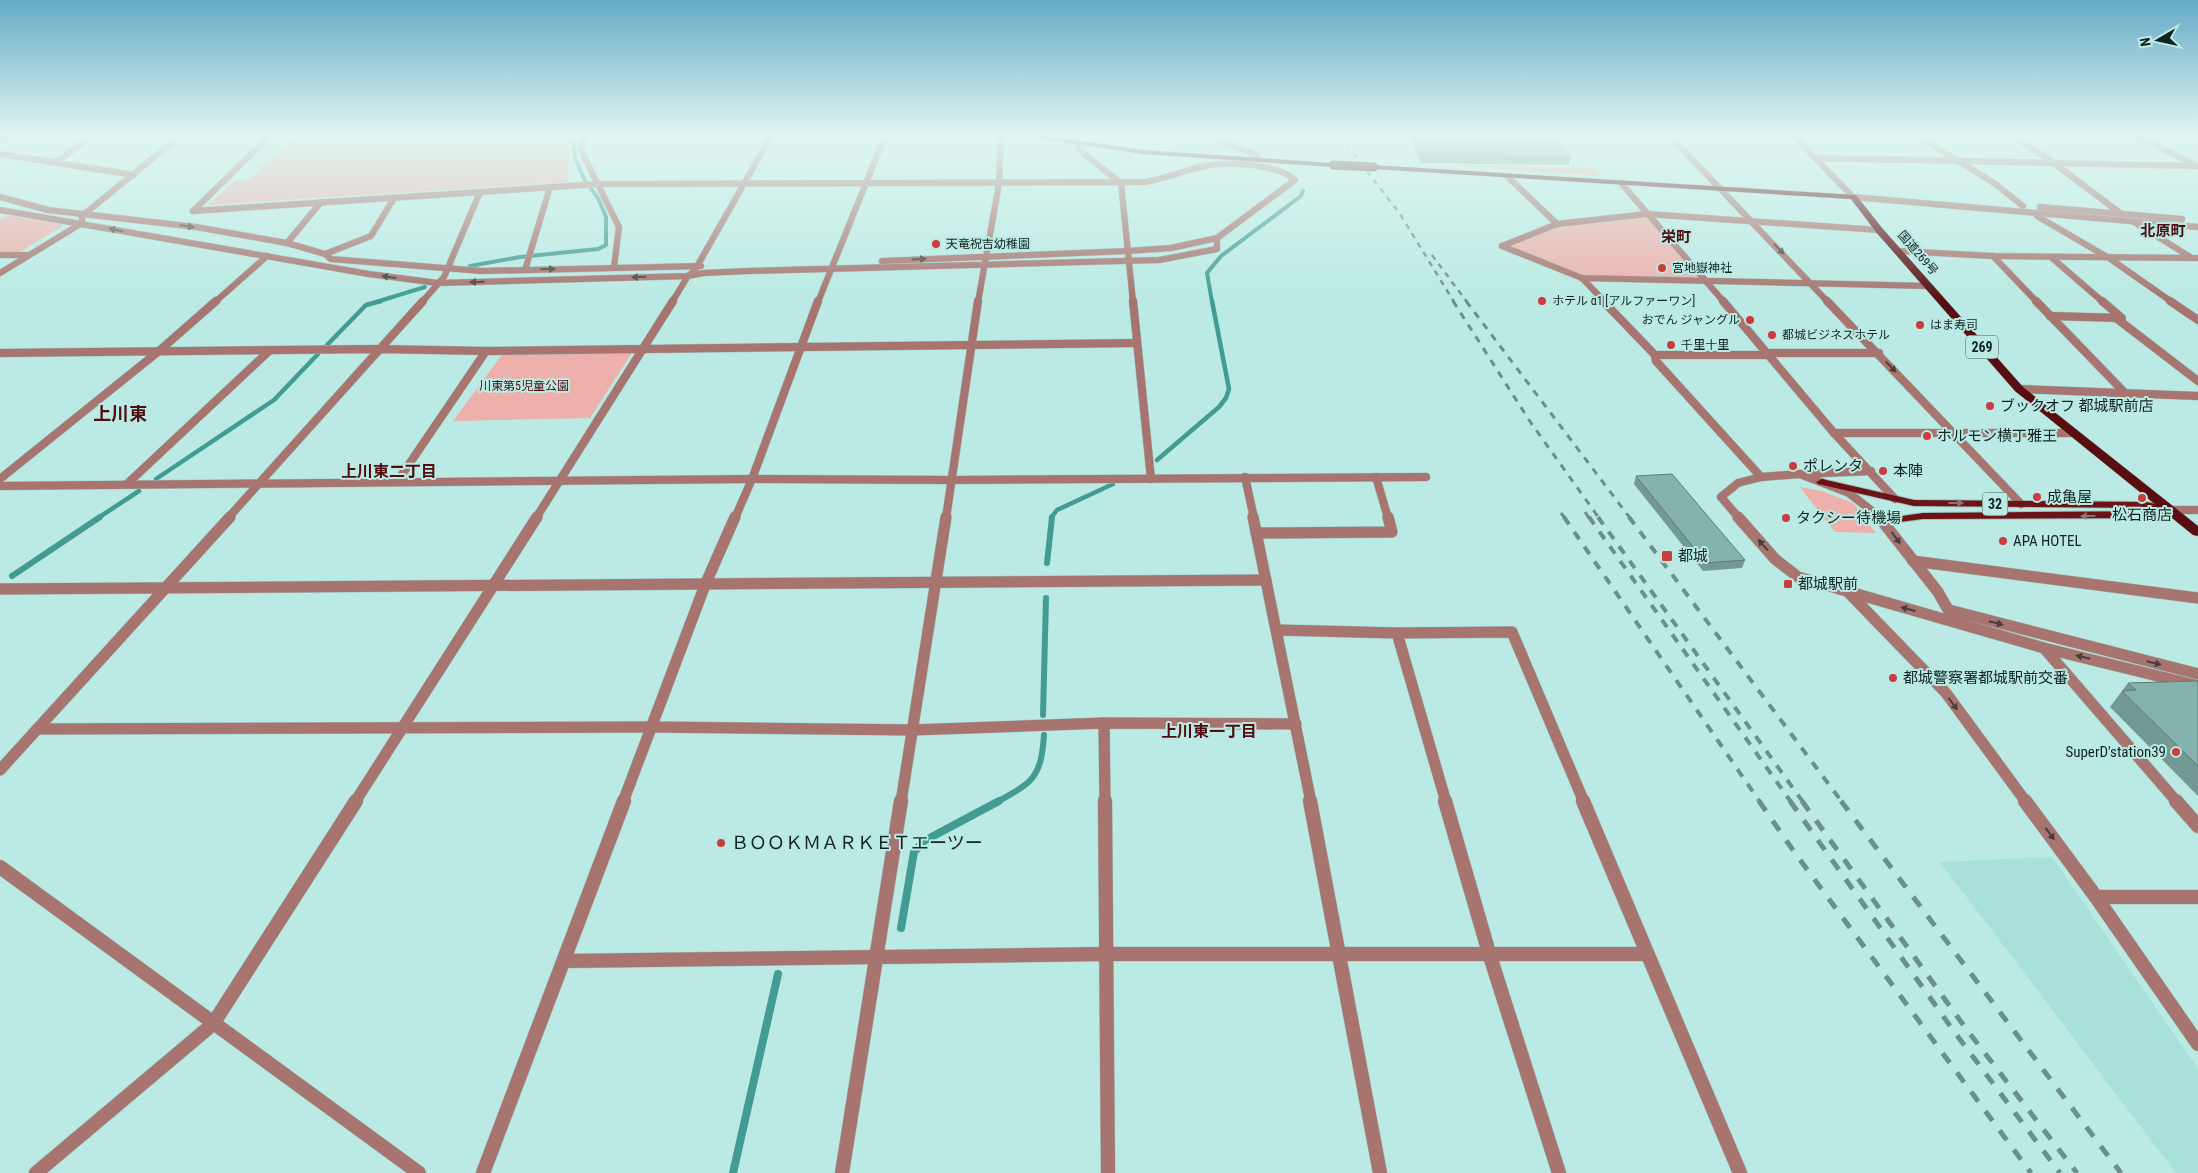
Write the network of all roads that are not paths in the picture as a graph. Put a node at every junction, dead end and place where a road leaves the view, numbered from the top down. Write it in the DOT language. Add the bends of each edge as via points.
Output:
graph roads {
  1 [pos="115,191"];
  2 [pos="214,191"];
  3 [pos="498,191"];
  4 [pos="549,191"];
  5 [pos="602,191"];
  6 [pos="738,191"];
  7 [pos="864,191"];
  8 [pos="998,191"];
  9 [pos="1123,191"];
  10 [pos="1281,191"];
  11 [pos="1522,191"];
  12 [pos="1628,191"];
  13 [pos="1723,191"];
  14 [pos="1750,191"];
  15 [pos="1847,191"];
  16 [pos="2004,191"];
  17 [pos="2091,191"];
  18 [pos="480,192"];
  19 [pos="1853,197"];
  20 [pos="0,198"];
  21 [pos="394,198"];
  22 [pos="321,202"];
  23 [pos="2023,206"];
  24 [pos="0,210"];
  25 [pos="87,213"];
  26 [pos="2120,213"];
  27 [pos="1648,214"];
  28 [pos="2034,214"];
  29 [pos="2198,220"];
  30 [pos="2132,221"];
  31 [pos="82,223"];
  32 [pos="1754,223"];
  33 [pos="1557,224"];
  34 [pos="2198,227"];
  35 [pos="209,230"];
  36 [pos="1879,230"];
  37 [pos="1217,238"];
  38 [pos="179,241"];
  39 [pos="287,242"];
  40 [pos="1128,251"];
  41 [pos="1899,251"];
  42 [pos="325,254"];
  43 [pos="0,255"];
  44 [pos="30,255"];
  45 [pos="267,256"];
  46 [pos="986,256"];
  47 [pos="1993,256"];
  48 [pos="2051,258"];
  49 [pos="2109,258"];
  50 [pos="2194,258"];
  51 [pos="1130,261"];
  52 [pos="2198,262"];
  53 [pos="697,266"];
  54 [pos="834,266"];
  55 [pos="614,267"];
  56 [pos="984,267"];
  57 [pos="447,269"];
  58 [pos="525,270"];
  59 [pos="0,273"];
  60 [pos="688,276"];
  61 [pos="1582,278"];
  62 [pos="1705,281"];
  63 [pos="438,283"];
  64 [pos="1812,283"];
  65 [pos="1928,286"];
  66 [pos="2050,316"];
  67 [pos="2116,318"];
  68 [pos="2198,320"];
  69 [pos="1137,343"];
  70 [pos="970,344"];
  71 [pos="800,346"];
  72 [pos="643,348"];
  73 [pos="378,349"];
  74 [pos="269,350"];
  75 [pos="159,351"];
  76 [pos="486,351"];
  77 [pos="0,353"];
  78 [pos="13,353"];
  79 [pos="1879,353"];
  80 [pos="1769,354"];
  81 [pos="1654,355"];
  82 [pos="0,362"];
  83 [pos="2198,381"];
  84 [pos="2019,389"];
  85 [pos="2125,393"];
  86 [pos="2198,396"];
  87 [pos="1954,432"];
  88 [pos="1834,433"];
  89 [pos="2074,433"];
  90 [pos="1870,471"];
  91 [pos="1800,474"];
  92 [pos="1426,476"];
  93 [pos="1245,477"];
  94 [pos="1376,477"];
  95 [pos="1761,477"];
  96 [pos="0,479"];
  97 [pos="752,479"];
  98 [pos="1152,479"];
  99 [pos="952,480"];
  100 [pos="559,481"];
  101 [pos="397,482"];
  102 [pos="1822,482"];
  103 [pos="260,483"];
  104 [pos="127,484"];
  105 [pos="0,486"];
  106 [pos="1895,498"];
  107 [pos="2021,504"];
  108 [pos="2170,510"];
  109 [pos="2198,510"];
  110 [pos="1884,521"];
  111 [pos="2198,532"];
  112 [pos="1256,534"];
  113 [pos="1913,561"];
  114 [pos="1266,580"];
  115 [pos="936,582"];
  116 [pos="494,585"];
  117 [pos="706,585"];
  118 [pos="167,587"];
  119 [pos="0,589"];
  120 [pos="1848,592"];
  121 [pos="2198,598"];
  122 [pos="1949,610"];
  123 [pos="1955,622"];
  124 [pos="1277,630"];
  125 [pos="1397,633"];
  126 [pos="2044,648"];
  127 [pos="2198,674"];
  128 [pos="2198,686"];
  129 [pos="1104,723"];
  130 [pos="1296,724"];
  131 [pos="402,727"];
  132 [pos="652,727"];
  133 [pos="38,729"];
  134 [pos="912,730"];
  135 [pos="0,770"];
  136 [pos="2198,826"];
  137 [pos="0,868"];
  138 [pos="2096,897"];
  139 [pos="2198,897"];
  140 [pos="1338,953"];
  141 [pos="1490,953"];
  142 [pos="1647,954"];
  143 [pos="877,955"];
  144 [pos="1105,955"];
  145 [pos="564,962"];
  146 [pos="214,1024"];
  147 [pos="2198,1044"];
  148 [pos="36,1173"];
  149 [pos="419,1173"];
  150 [pos="483,1173"];
  151 [pos="842,1173"];
  152 [pos="1108,1173"];
  153 [pos="1380,1173"];
  154 [pos="1559,1173"];
  155 [pos="1740,1173"];
  1 -- 25 [label="street"];
  2 -- 22 [label="street" via="193,211"];
  3 -- 18 [label="street"];
  4 -- 58 [label="street"];
  5 -- 55 [label="street" via="619,227"];
  6 -- 53 [label="street"];
  7 -- 54 [label="street"];
  8 -- 46 [label="street"];
  9 -- 40 [label="street"];
  10 -- 37 [label="street"];
  11 -- 33 [label="street"];
  12 -- 27 [label="street"];
  13 -- 32 [label="street"];
  14 -- 19 [label="highway"];
  15 -- 19 [label="street"];
  16 -- 23 [label="street"];
  17 -- 26 [label="street"];
  18 -- 21 [label="street"];
  18 -- 57 [label="street"];
  19 -- 23 [label="street"];
  19 -- 28 [label="street"];
  19 -- 36 [label="highway, 国道269号 / 269"];
  20 -- 25 [label="street" via="48,210"];
  21 -- 22 [label="street"];
  21 -- 42 [label="street" via="370,236"];
  22 -- 39 [label="street"];
  23 -- 26 [label="street"];
  24 -- 31 [label="street"];
  25 -- 31 [label="street" via="82,216"];
  25 -- 35 [label="street, one-way"];
  26 -- 29 [label="street"];
  26 -- 30 [label="street"];
  27 -- 32 [label="street"];
  27 -- 33 [label="street"];
  27 -- 62 [label="street"];
  28 -- 30 [label="street"];
  28 -- 49 [label="street"];
  30 -- 34 [label="street"];
  30 -- 50 [label="street"];
  38 -- 31 [label="street, one-way"];
  31 -- 44 [label="street"];
  32 -- 36 [label="street"];
  32 -- 64 [label="street, one-way"];
  33 -- 61 [label="street" via="1502,246"];
  35 -- 38 [label="street"];
  35 -- 39 [label="street"];
  36 -- 41 [label="highway, 国道269号 / 269"];
  37 -- 40 [label="street" via="1171,248"];
  37 -- 51 [label="street" via="1217,249 1207,252"];
  38 -- 45 [label="street"];
  39 -- 42 [label="street"];
  40 -- 46 [label="street"];
  40 -- 51 [label="street"];
  41 -- 47 [label="street"];
  41 -- 65 [label="highway, 国道269号 / 269"];
  42 -- 57 [label="street" via="331,259"];
  43 -- 44 [label="street"];
  44 -- 59 [label="street"];
  63 -- 45 [label="street, one-way"];
  45 -- 75 [label="street"];
  54 -- 46 [label="street, one-way"];
  46 -- 56 [label="street"];
  47 -- 48 [label="street"];
  47 -- 66 [label="street"];
  48 -- 49 [label="street"];
  48 -- 67 [label="street" via="2122,318"];
  49 -- 50 [label="street"];
  49 -- 68 [label="street"];
  50 -- 52 [label="street"];
  51 -- 56 [label="street"];
  51 -- 69 [label="street"];
  53 -- 54 [label="street"];
  53 -- 55 [label="street"];
  53 -- 60 [label="street"];
  54 -- 56 [label="street"];
  54 -- 60 [label="street"];
  54 -- 71 [label="street"];
  58 -- 55 [label="street, one-way"];
  56 -- 70 [label="street"];
  57 -- 58 [label="street"];
  57 -- 63 [label="street"];
  60 -- 63 [label="street, one-way"];
  60 -- 72 [label="street"];
  61 -- 62 [label="street"];
  61 -- 81 [label="street"];
  62 -- 64 [label="street"];
  62 -- 80 [label="street"];
  63 -- 73 [label="street"];
  64 -- 65 [label="street"];
  64 -- 79 [label="street"];
  65 -- 84 [label="highway, 国道269号 / 269"];
  66 -- 67 [label="street"];
  66 -- 85 [label="street"];
  67 -- 83 [label="street"];
  69 -- 70 [label="street"];
  69 -- 98 [label="street"];
  70 -- 71 [label="street"];
  70 -- 99 [label="street"];
  71 -- 72 [label="street"];
  71 -- 97 [label="street"];
  72 -- 76 [label="street"];
  72 -- 100 [label="street"];
  73 -- 74 [label="street"];
  73 -- 76 [label="street"];
  73 -- 103 [label="street"];
  74 -- 75 [label="street"];
  74 -- 104 [label="street"];
  75 -- 78 [label="street"];
  75 -- 96 [label="street"];
  76 -- 101 [label="street"];
  77 -- 78 [label="street"];
  78 -- 82 [label="street"];
  79 -- 80 [label="street"];
  79 -- 87 [label="street, one-way"];
  80 -- 81 [label="street"];
  80 -- 88 [label="street"];
  81 -- 95 [label="street"];
  84 -- 85 [label="street"];
  84 -- 89 [label="highway, 国道269号 / 269"];
  85 -- 86 [label="street"];
  87 -- 88 [label="street"];
  87 -- 89 [label="street"];
  87 -- 107 [label="street"];
  88 -- 90 [label="street"];
  89 -- 108 [label="highway, 国道269号 / 269"];
  90 -- 91 [label="street"];
  90 -- 106 [label="street"];
  91 -- 95 [label="street"];
  91 -- 102 [label="street"];
  92 -- 94 [label="street"];
  93 -- 94 [label="street"];
  93 -- 98 [label="street"];
  93 -- 112 [label="street"];
  94 -- 112 [label="street" via="1392,532"];
  120 -- 95 [label="street, one-way" via="1798,577 1775,560 1721,496 1738,483"];
  97 -- 99 [label="street"];
  97 -- 100 [label="street"];
  97 -- 117 [label="street"];
  98 -- 99 [label="street"];
  99 -- 115 [label="street"];
  100 -- 101 [label="street"];
  100 -- 116 [label="street"];
  101 -- 103 [label="street"];
  102 -- 106 [label="main road, 32"];
  102 -- 110 [label="street" via="1849,493"];
  103 -- 104 [label="street"];
  103 -- 118 [label="street"];
  104 -- 105 [label="street"];
  106 -- 107 [label="main road, 32, one-way" via="1914,503"];
  107 -- 108 [label="main road, 32" via="2147,505"];
  108 -- 109 [label="street"];
  108 -- 110 [label="main road, 32, one-way" via="2158,515 1923,516"];
  108 -- 111 [label="highway, 国道269号 / 269"];
  110 -- 113 [label="street, one-way"];
  112 -- 114 [label="street"];
  113 -- 121 [label="street"];
  113 -- 122 [label="street"];
  114 -- 115 [label="street"];
  114 -- 124 [label="street"];
  115 -- 117 [label="street"];
  115 -- 134 [label="street"];
  116 -- 117 [label="street"];
  116 -- 118 [label="street"];
  116 -- 131 [label="street"];
  117 -- 132 [label="street"];
  118 -- 119 [label="street"];
  118 -- 133 [label="street"];
  123 -- 120 [label="street, one-way"];
  120 -- 138 [label="street, one-way" via="1946,694"];
  122 -- 123 [label="street"];
  122 -- 127 [label="street, one-way"];
  123 -- 126 [label="street"];
  124 -- 125 [label="street"];
  124 -- 130 [label="street"];
  125 -- 141 [label="street"];
  125 -- 142 [label="street" via="1512,632"];
  128 -- 126 [label="street, one-way"];
  126 -- 136 [label="street"];
  129 -- 130 [label="street"];
  129 -- 134 [label="street"];
  129 -- 144 [label="street"];
  130 -- 140 [label="street"];
  131 -- 132 [label="street"];
  131 -- 133 [label="street"];
  131 -- 146 [label="street"];
  132 -- 134 [label="street"];
  132 -- 145 [label="street"];
  133 -- 135 [label="street"];
  134 -- 143 [label="street"];
  137 -- 146 [label="street"];
  138 -- 139 [label="street"];
  138 -- 147 [label="street"];
  140 -- 141 [label="street"];
  140 -- 144 [label="street"];
  140 -- 153 [label="street"];
  141 -- 142 [label="street"];
  141 -- 154 [label="street"];
  142 -- 155 [label="street"];
  143 -- 144 [label="street"];
  143 -- 145 [label="street"];
  143 -- 151 [label="street"];
  144 -- 152 [label="street"];
  145 -- 150 [label="street"];
  146 -- 148 [label="street"];
  146 -- 149 [label="street"];
}
